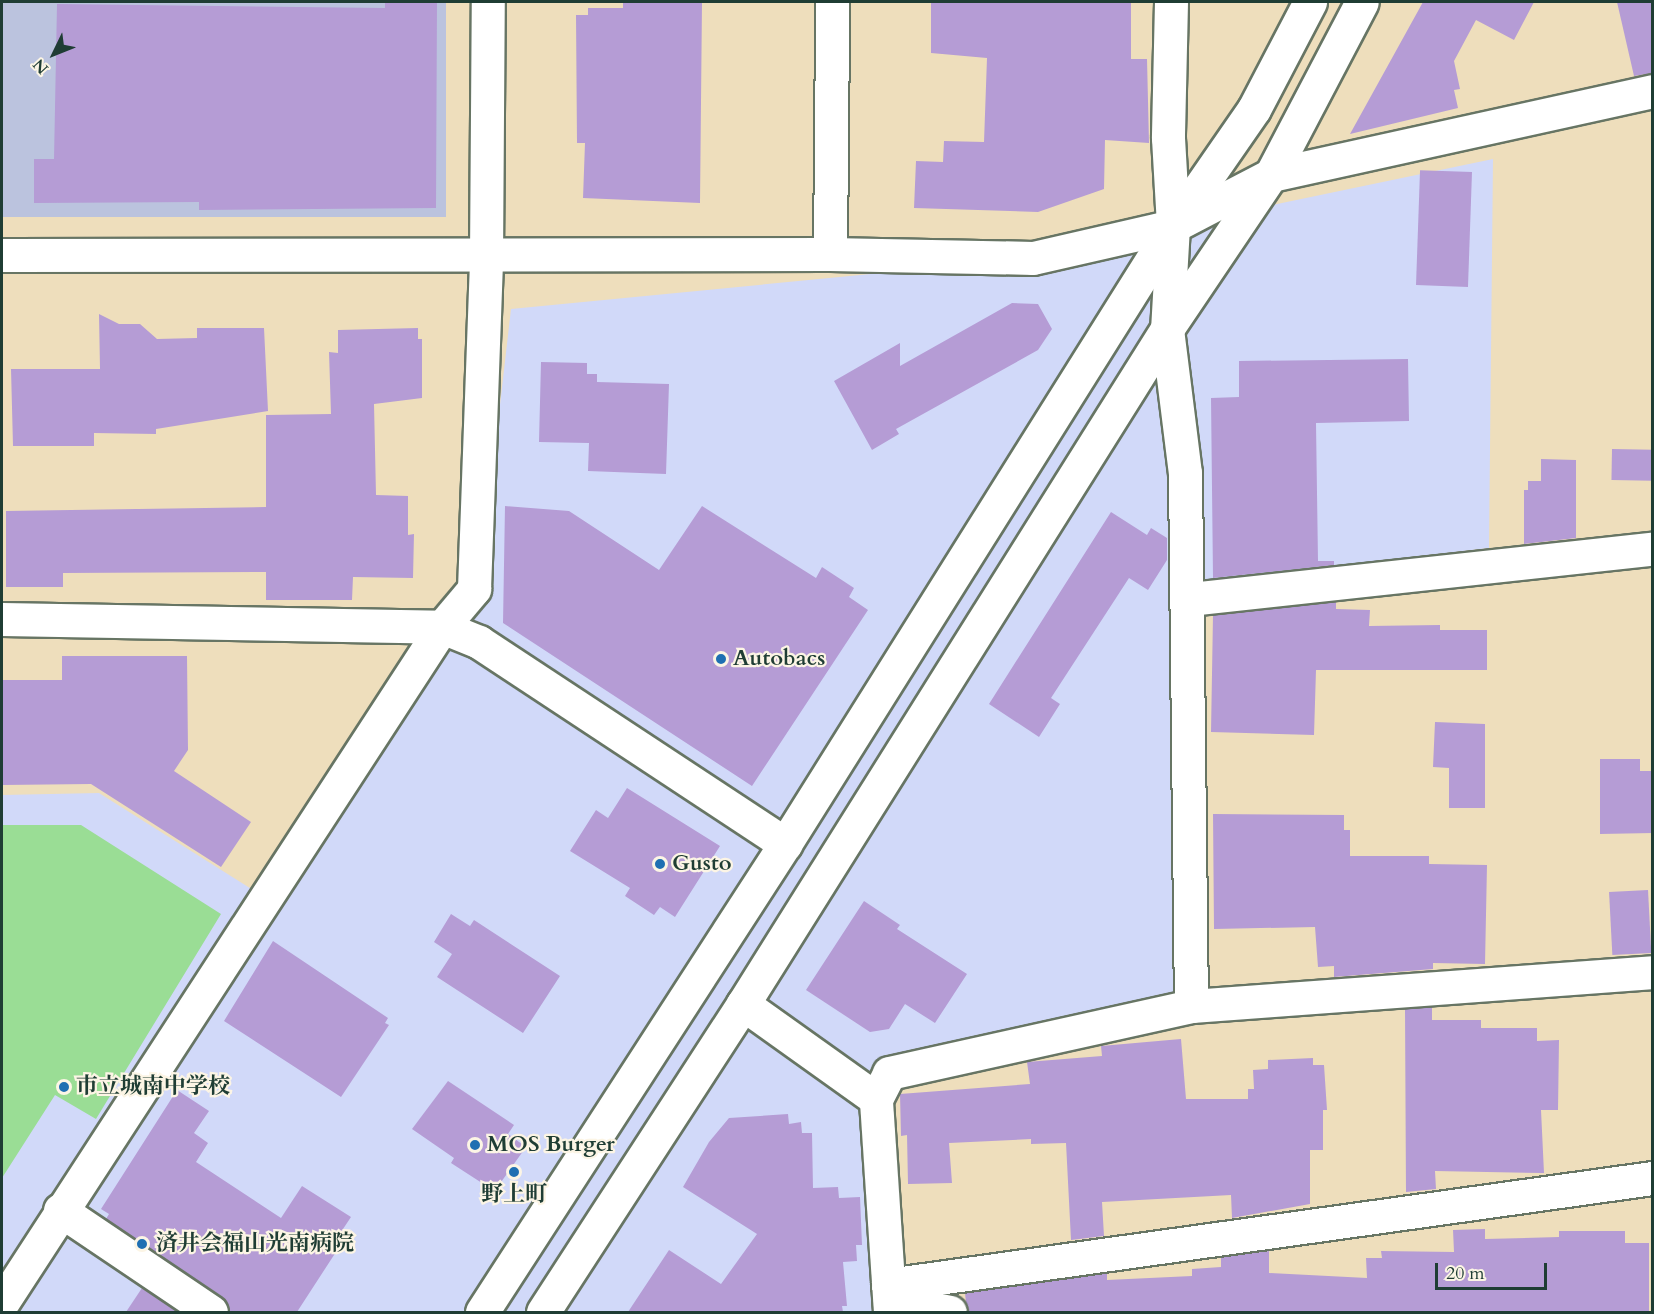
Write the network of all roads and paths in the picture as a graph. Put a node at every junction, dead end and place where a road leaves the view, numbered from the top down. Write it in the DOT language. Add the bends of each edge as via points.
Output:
graph roads {
  1 [pos="488,2"];
  2 [pos="832,2"];
  3 [pos="1171,2"];
  4 [pos="1310,2"];
  5 [pos="1362,2"];
  6 [pos="1653,91"];
  7 [pos="1271,175"];
  8 [pos="1173,226"];
  9 [pos="830,254"];
  10 [pos="2,255"];
  11 [pos="486,257"];
  12 [pos="1167,328"];
  13 [pos="1653,549"];
  14 [pos="1189,599"];
  15 [pos="2,619"];
  16 [pos="442,627"];
  17 [pos="785,844"];
  18 [pos="1653,972"];
  19 [pos="743,1004"];
  20 [pos="1191,1006"];
  21 [pos="876,1099"];
  22 [pos="1653,1178"];
  23 [pos="60,1210"];
  24 [pos="889,1299"];
  25 [pos="2,1303"];
  26 [pos="211,1312"];
  27 [pos="482,1312"];
  28 [pos="543,1312"];
  29 [pos="950,1312"];
  1 -- 11 [label="street"];
  2 -- 9 [label="street"];
  3 -- 8 [label="street" via="1168,138"];
  4 -- 8 [label="street" via="1254,109"];
  5 -- 7 [label="street"];
  6 -- 7 [label="street"];
  7 -- 8 [label="street"];
  7 -- 12 [label="street"];
  8 -- 9 [label="street" via="1033,258"];
  8 -- 12 [label="street"];
  8 -- 17 [label="street"];
  9 -- 11 [label="street"];
  10 -- 11 [label="street"];
  11 -- 16 [label="street" via="474,588"];
  12 -- 14 [label="street" via="1185,473"];
  12 -- 19 [label="street"];
  13 -- 14 [label="street"];
  14 -- 20 [label="street"];
  15 -- 16 [label="street"];
  16 -- 17 [label="street" via="479,642"];
  16 -- 23 [label="street"];
  17 -- 27 [label="street"];
  18 -- 20 [label="street"];
  19 -- 21 [label="street"];
  19 -- 28 [label="street"];
  20 -- 21 [label="street" via="889,1073"];
  21 -- 24 [label="street"];
  22 -- 24 [label="street"];
  23 -- 25 [label="street"];
  23 -- 26 [label="street"];
  24 -- 29 [label="street"];
}
